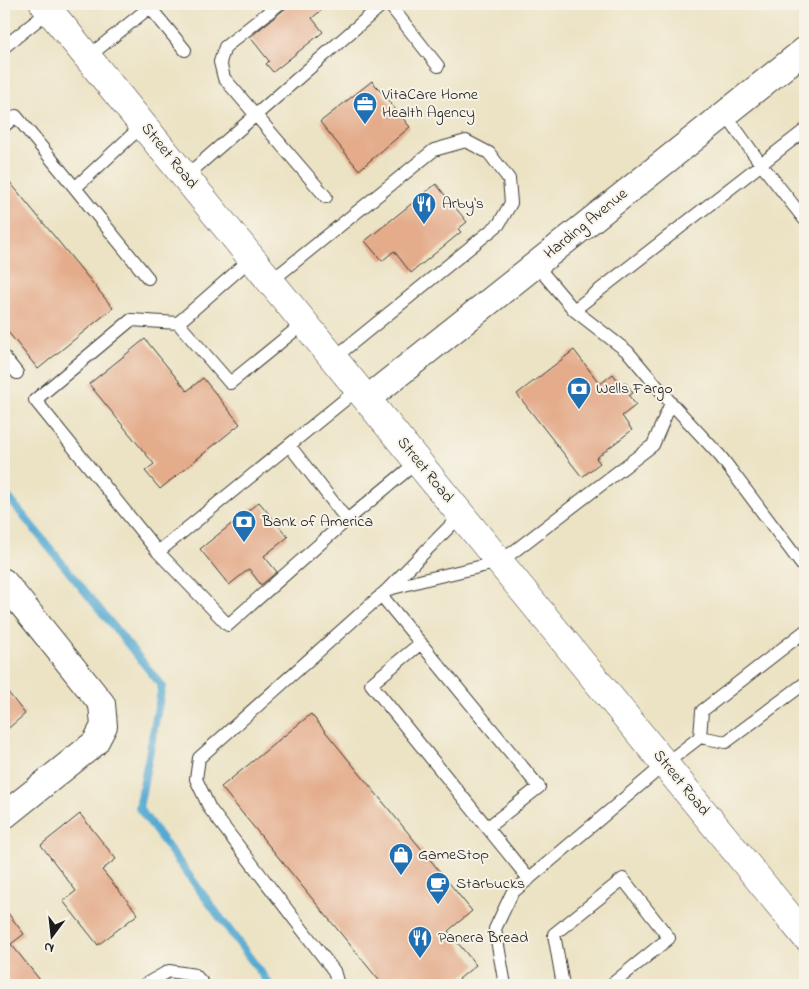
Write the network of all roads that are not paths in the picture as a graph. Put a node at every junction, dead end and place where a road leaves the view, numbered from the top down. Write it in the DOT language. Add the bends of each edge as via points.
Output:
graph roads {
  1 [pos="280,4"];
  2 [pos="384,4"];
  3 [pos="389,4"];
  4 [pos="149,6"];
  5 [pos="47,7"];
  6 [pos="4,47"];
  7 [pos="185,50"];
  8 [pos="805,50"];
  9 [pos="89,56"];
  10 [pos="438,66"];
  11 [pos="725,114"];
  12 [pos="256,115"];
  13 [pos="144,124"];
  14 [pos="4,126"];
  15 [pos="805,130"];
  16 [pos="761,164"];
  17 [pos="186,176"];
  18 [pos="75,188"];
  19 [pos="326,197"];
  20 [pos="805,220"];
  21 [pos="252,258"];
  22 [pos="536,264"];
  23 [pos="148,278"];
  24 [pos="271,281"];
  25 [pos="574,310"];
  26 [pos="304,322"];
  27 [pos="178,323"];
  28 [pos="4,357"];
  29 [pos="334,358"];
  30 [pos="17,373"];
  31 [pos="362,394"];
  32 [pos="671,403"];
  33 [pos="289,445"];
  34 [pos="417,462"];
  35 [pos="461,515"];
  36 [pos="347,520"];
  37 [pos="158,552"];
  38 [pos="500,562"];
  39 [pos="805,569"];
  40 [pos="4,582"];
  41 [pos="384,592"];
  42 [pos="805,631"];
  43 [pos="421,643"];
  44 [pos="805,683"];
  45 [pos="700,737"];
  46 [pos="665,764"];
  47 [pos="4,816"];
  48 [pos="488,827"];
  49 [pos="529,879"];
  50 [pos="805,936"];
  51 [pos="144,985"];
  52 [pos="204,985"];
  53 [pos="338,985"];
  54 [pos="505,985"];
  55 [pos="563,985"];
  56 [pos="611,985"];
  1 -- 12 [label="lane" via="226,47 220,62 224,78"];
  2 -- 12 [label="lane"];
  3 -- 10 [label="lane"];
  4 -- 7 [label="lane"];
  4 -- 9 [label="lane"];
  5 -- 6 [label="lane"];
  5 -- 9 [label="main road, Street Road"];
  8 -- 11 [label="street, Harding Avenue"];
  9 -- 13 [label="main road, Street Road"];
  11 -- 16 [label="lane"];
  11 -- 22 [label="street, Harding Avenue"];
  12 -- 17 [label="lane"];
  12 -- 19 [label="lane"];
  13 -- 17 [label="main road, Street Road"];
  13 -- 18 [label="lane"];
  14 -- 18 [label="lane" via="16,116"];
  15 -- 16 [label="lane"];
  16 -- 20 [label="lane"];
  16 -- 25 [label="lane"];
  17 -- 21 [label="main road, Street Road"];
  18 -- 23 [label="lane"];
  21 -- 24 [label="main road, Street Road"];
  21 -- 27 [label="lane"];
  22 -- 25 [label="lane"];
  22 -- 31 [label="street, Harding Avenue"];
  24 -- 26 [label="main road, Street Road"];
  24 -- 29 [label="lane" via="434,150 466,141 489,153 510,179 511,203 499,224"];
  25 -- 32 [label="lane" via="628,352"];
  26 -- 27 [label="lane" via="230,383"];
  26 -- 29 [label="main road, Street Road"];
  27 -- 37 [label="lane" via="131,320 35,400"];
  28 -- 30 [label="lane"];
  29 -- 31 [label="main road, Street Road"];
  31 -- 33 [label="lane"];
  31 -- 34 [label="main road, Street Road"];
  32 -- 38 [label="lane" via="653,445"];
  32 -- 39 [label="lane" via="721,457"];
  33 -- 36 [label="lane"];
  33 -- 37 [label="lane"];
  34 -- 35 [label="main road, Street Road"];
  34 -- 36 [label="lane"];
  35 -- 38 [label="main road, Street Road"];
  35 -- 41 [label="lane"];
  36 -- 37 [label="lane" via="228,625"];
  38 -- 41 [label="lane" via="426,578"];
  38 -- 46 [label="main road, Street Road"];
  40 -- 47 [label="street" via="102,704 104,726 94,743"];
  41 -- 43 [label="lane"];
  41 -- 53 [label="lane" via="200,758 196,779 210,809 334,971"];
  42 -- 45 [label="lane" via="702,711"];
  43 -- 48 [label="lane" via="371,684"];
  43 -- 48 [label="lane" via="539,787"];
  44 -- 45 [label="lane" via="726,742"];
  45 -- 46 [label="lane"];
  46 -- 49 [label="lane"];
  46 -- 50 [label="main road, Street Road"];
  48 -- 49 [label="lane"];
  49 -- 54 [label="lane" via="512,893 495,928"];
  51 -- 52 [label="lane" via="169,971 195,975"];
  55 -- 56 [label="lane" via="554,934 623,879 669,938"];
}
